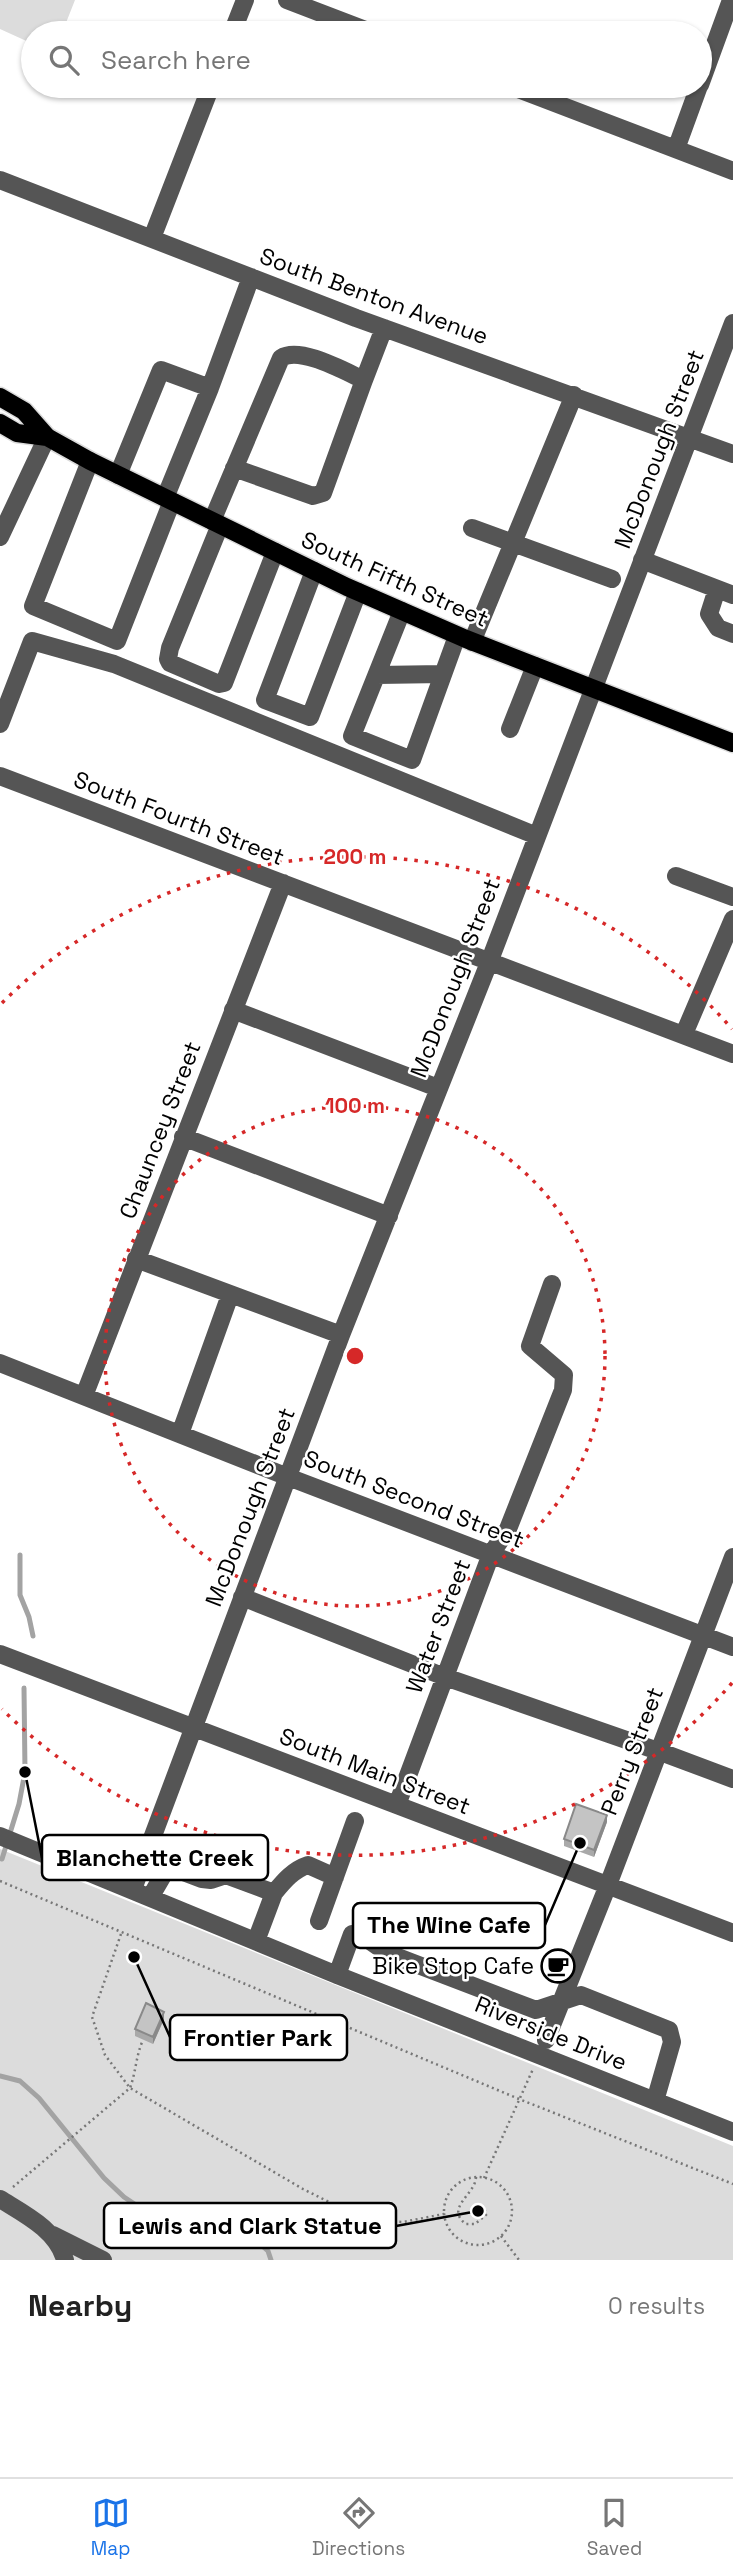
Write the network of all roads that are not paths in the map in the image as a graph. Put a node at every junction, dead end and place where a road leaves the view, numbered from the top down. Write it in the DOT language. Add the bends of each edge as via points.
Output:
graph roads {
  1 [pos="245,0"];
  2 [pos="287,0"];
  3 [pos="731,0"];
  4 [pos="237,21"];
  5 [pos="342,21"];
  6 [pos="712,52"];
  7 [pos="207,98"];
  8 [pos="542,98"];
  9 [pos="695,98"];
  10 [pos="676,149"];
  11 [pos="733,171"];
  12 [pos="0,180"];
  13 [pos="152,238"];
  14 [pos="251,277"];
  15 [pos="733,323"];
  16 [pos="384,328"];
  17 [pos="364,380"];
  18 [pos="211,388"];
  19 [pos="574,396"];
  20 [pos="0,397"];
  21 [pos="0,423"];
  22 [pos="47,437"];
  23 [pos="690,437"];
  24 [pos="733,454"];
  25 [pos="90,461"];
  26 [pos="234,468"];
  27 [pos="118,475"];
  28 [pos="0,493"];
  29 [pos="168,500"];
  30 [pos="16,502"];
  31 [pos="216,523"];
  32 [pos="472,528"];
  33 [pos="0,537"];
  34 [pos="513,542"];
  35 [pos="275,552"];
  36 [pos="642,560"];
  37 [pos="314,571"];
  38 [pos="612,579"];
  39 [pos="358,592"];
  40 [pos="725,592"];
  41 [pos="402,611"];
  42 [pos="733,634"];
  43 [pos="464,639"];
  44 [pos="117,641"];
  45 [pos="110,663"];
  46 [pos="535,666"];
  47 [pos="443,674"];
  48 [pos="376,675"];
  49 [pos="593,688"];
  50 [pos="0,724"];
  51 [pos="510,729"];
  52 [pos="733,743"];
  53 [pos="0,776"];
  54 [pos="537,836"];
  55 [pos="676,876"];
  56 [pos="283,883"];
  57 [pos="733,897"];
  58 [pos="733,919"];
  59 [pos="490,960"];
  60 [pos="233,1010"];
  61 [pos="684,1034"];
  62 [pos="733,1054"];
  63 [pos="438,1088"];
  64 [pos="183,1137"];
  65 [pos="389,1216"];
  66 [pos="136,1259"];
  67 [pos="552,1284"];
  68 [pos="230,1295"];
  69 [pos="341,1335"];
  70 [pos="0,1363"];
  71 [pos="84,1396"];
  72 [pos="180,1434"];
  73 [pos="288,1477"];
  74 [pos="491,1555"];
  75 [pos="733,1557"];
  76 [pos="242,1597"];
  77 [pos="703,1635"];
  78 [pos="733,1647"];
  79 [pos="0,1654"];
  80 [pos="445,1677"];
  81 [pos="193,1729"];
  82 [pos="658,1751"];
  83 [pos="733,1779"];
  84 [pos="397,1805"];
  85 [pos="355,1821"];
  86 [pos="0,1836"];
  87 [pos="335,1877"];
  88 [pos="608,1885"];
  89 [pos="133,1889"];
  90 [pos="274,1893"];
  91 [pos="150,1896"];
  92 [pos="319,1921"];
  93 [pos="733,1933"];
  94 [pos="256,1941"];
  95 [pos="337,1975"];
  96 [pos="561,2002"];
  97 [pos="546,2040"];
  98 [pos="655,2101"];
  99 [pos="733,2132"];
  100 [pos="0,2200"];
  101 [pos="50,2234"];
  102 [pos="65,2260"];
  103 [pos="103,2260"];
  1 -- 4 [label="street"];
  2 -- 5 [label="street"];
  3 -- 6 [label="street"];
  7 -- 13 [label="street"];
  8 -- 10 [label="street"];
  9 -- 10 [label="street"];
  10 -- 11 [label="street"];
  12 -- 13 [label="street, South Benton Avenue"];
  13 -- 14 [label="street, South Benton Avenue"];
  14 -- 16 [label="street, South Benton Avenue"];
  14 -- 18 [label="street"];
  15 -- 23 [label="street, McDonough Street"];
  16 -- 17 [label="street"];
  16 -- 19 [label="street, South Benton Avenue"];
  17 -- 26 [label="street" via="299,354 281,358"];
  17 -- 26 [label="street" via="320,495"];
  18 -- 27 [label="street" via="161,370"];
  18 -- 29 [label="street"];
  19 -- 23 [label="street, South Benton Avenue"];
  19 -- 34 [label="street"];
  20 -- 22 [label="main road, South Fifth Street" via="24,411"];
  21 -- 22 [label="main road, South Fifth Street" via="17,433"];
  22 -- 25 [label="main road, South Fifth Street"];
  22 -- 30 [label="street"];
  23 -- 24 [label="street, South Benton Avenue"];
  23 -- 36 [label="street, McDonough Street"];
  25 -- 27 [label="main road, South Fifth Street"];
  25 -- 44 [label="street" via="33,606"];
  26 -- 31 [label="street"];
  27 -- 29 [label="main road, South Fifth Street"];
  28 -- 30 [label="street"];
  29 -- 31 [label="main road, South Fifth Street"];
  29 -- 44 [label="street"];
  30 -- 33 [label="street"];
  31 -- 35 [label="main road, South Fifth Street"];
  31 -- 35 [label="street" via="170,648 170,663 219,684 224,682"];
  32 -- 34 [label="street"];
  34 -- 38 [label="street"];
  34 -- 43 [label="street"];
  35 -- 37 [label="main road, South Fifth Street"];
  36 -- 40 [label="street"];
  36 -- 49 [label="street, McDonough Street"];
  37 -- 39 [label="main road, South Fifth Street"];
  37 -- 39 [label="street" via="265,700 310,717"];
  39 -- 41 [label="main road, South Fifth Street"];
  40 -- 42 [label="street" via="709,614 718,628"];
  41 -- 43 [label="main road, South Fifth Street"];
  41 -- 48 [label="street"];
  43 -- 46 [label="main road, South Fifth Street"];
  43 -- 47 [label="street"];
  44 -- 45 [label="street"];
  45 -- 50 [label="street" via="32,641"];
  45 -- 54 [label="street"];
  46 -- 49 [label="main road, South Fifth Street"];
  46 -- 51 [label="street"];
  47 -- 48 [label="street"];
  47 -- 48 [label="street" via="412,760 352,736"];
  49 -- 52 [label="main road, South Fifth Street"];
  49 -- 54 [label="street, McDonough Street"];
  53 -- 56 [label="street, South Fourth Street"];
  54 -- 59 [label="street, McDonough Street"];
  55 -- 57 [label="street"];
  56 -- 59 [label="street, South Fourth Street"];
  56 -- 60 [label="street, Chauncey Street"];
  58 -- 61 [label="street"];
  59 -- 61 [label="street, South Fourth Street"];
  59 -- 63 [label="street, McDonough Street"];
  60 -- 63 [label="street"];
  60 -- 64 [label="street, Chauncey Street"];
  61 -- 62 [label="street, South Fourth Street"];
  63 -- 65 [label="street, McDonough Street"];
  64 -- 65 [label="street"];
  64 -- 66 [label="street, Chauncey Street"];
  65 -- 69 [label="street, McDonough Street"];
  66 -- 68 [label="street"];
  66 -- 71 [label="street, Chauncey Street"];
  67 -- 74 [label="street, Water Street" via="530,1346 565,1375 563,1390 508,1529"];
  68 -- 69 [label="street"];
  68 -- 72 [label="street"];
  69 -- 73 [label="street, McDonough Street"];
  70 -- 71 [label="street, South Second Street"];
  71 -- 72 [label="street, South Second Street"];
  72 -- 73 [label="street, South Second Street"];
  73 -- 74 [label="street, South Second Street"];
  73 -- 76 [label="street, McDonough Street"];
  74 -- 77 [label="street, South Second Street"];
  74 -- 80 [label="street, Water Street"];
  75 -- 77 [label="street, Perry Street"];
  76 -- 80 [label="street"];
  76 -- 81 [label="street, McDonough Street"];
  77 -- 78 [label="street, South Second Street"];
  77 -- 82 [label="street, Perry Street"];
  79 -- 81 [label="street, South Main Street"];
  80 -- 82 [label="street"];
  80 -- 84 [label="street, Water Street"];
  81 -- 84 [label="street, South Main Street"];
  81 -- 89 [label="street, McDonough Street"];
  82 -- 83 [label="street"];
  82 -- 88 [label="street, Perry Street"];
  84 -- 88 [label="street, South Main Street"];
  85 -- 87 [label="street"];
  86 -- 89 [label="street, Riverside Drive"];
  87 -- 90 [label="street" via="308,1865"];
  87 -- 92 [label="street"];
  88 -- 93 [label="street, South Main Street"];
  88 -- 96 [label="street, Perry Street"];
  89 -- 91 [label="street, Riverside Drive"];
  90 -- 91 [label="street" via="226,1875 202,1879 173,1868 165,1872"];
  90 -- 94 [label="street"];
  91 -- 94 [label="street, Riverside Drive"];
  94 -- 95 [label="street, Riverside Drive"];
  95 -- 96 [label="street" via="352,1934 387,1953 536,2010"];
  95 -- 98 [label="street, Riverside Drive"];
  96 -- 97 [label="street, Perry Street"];
  96 -- 98 [label="street" via="581,1995 669,2030 672,2042"];
  98 -- 99 [label="street, Riverside Drive"];
  100 -- 101 [label="street"];
  101 -- 102 [label="street"];
  101 -- 103 [label="street"];
}
